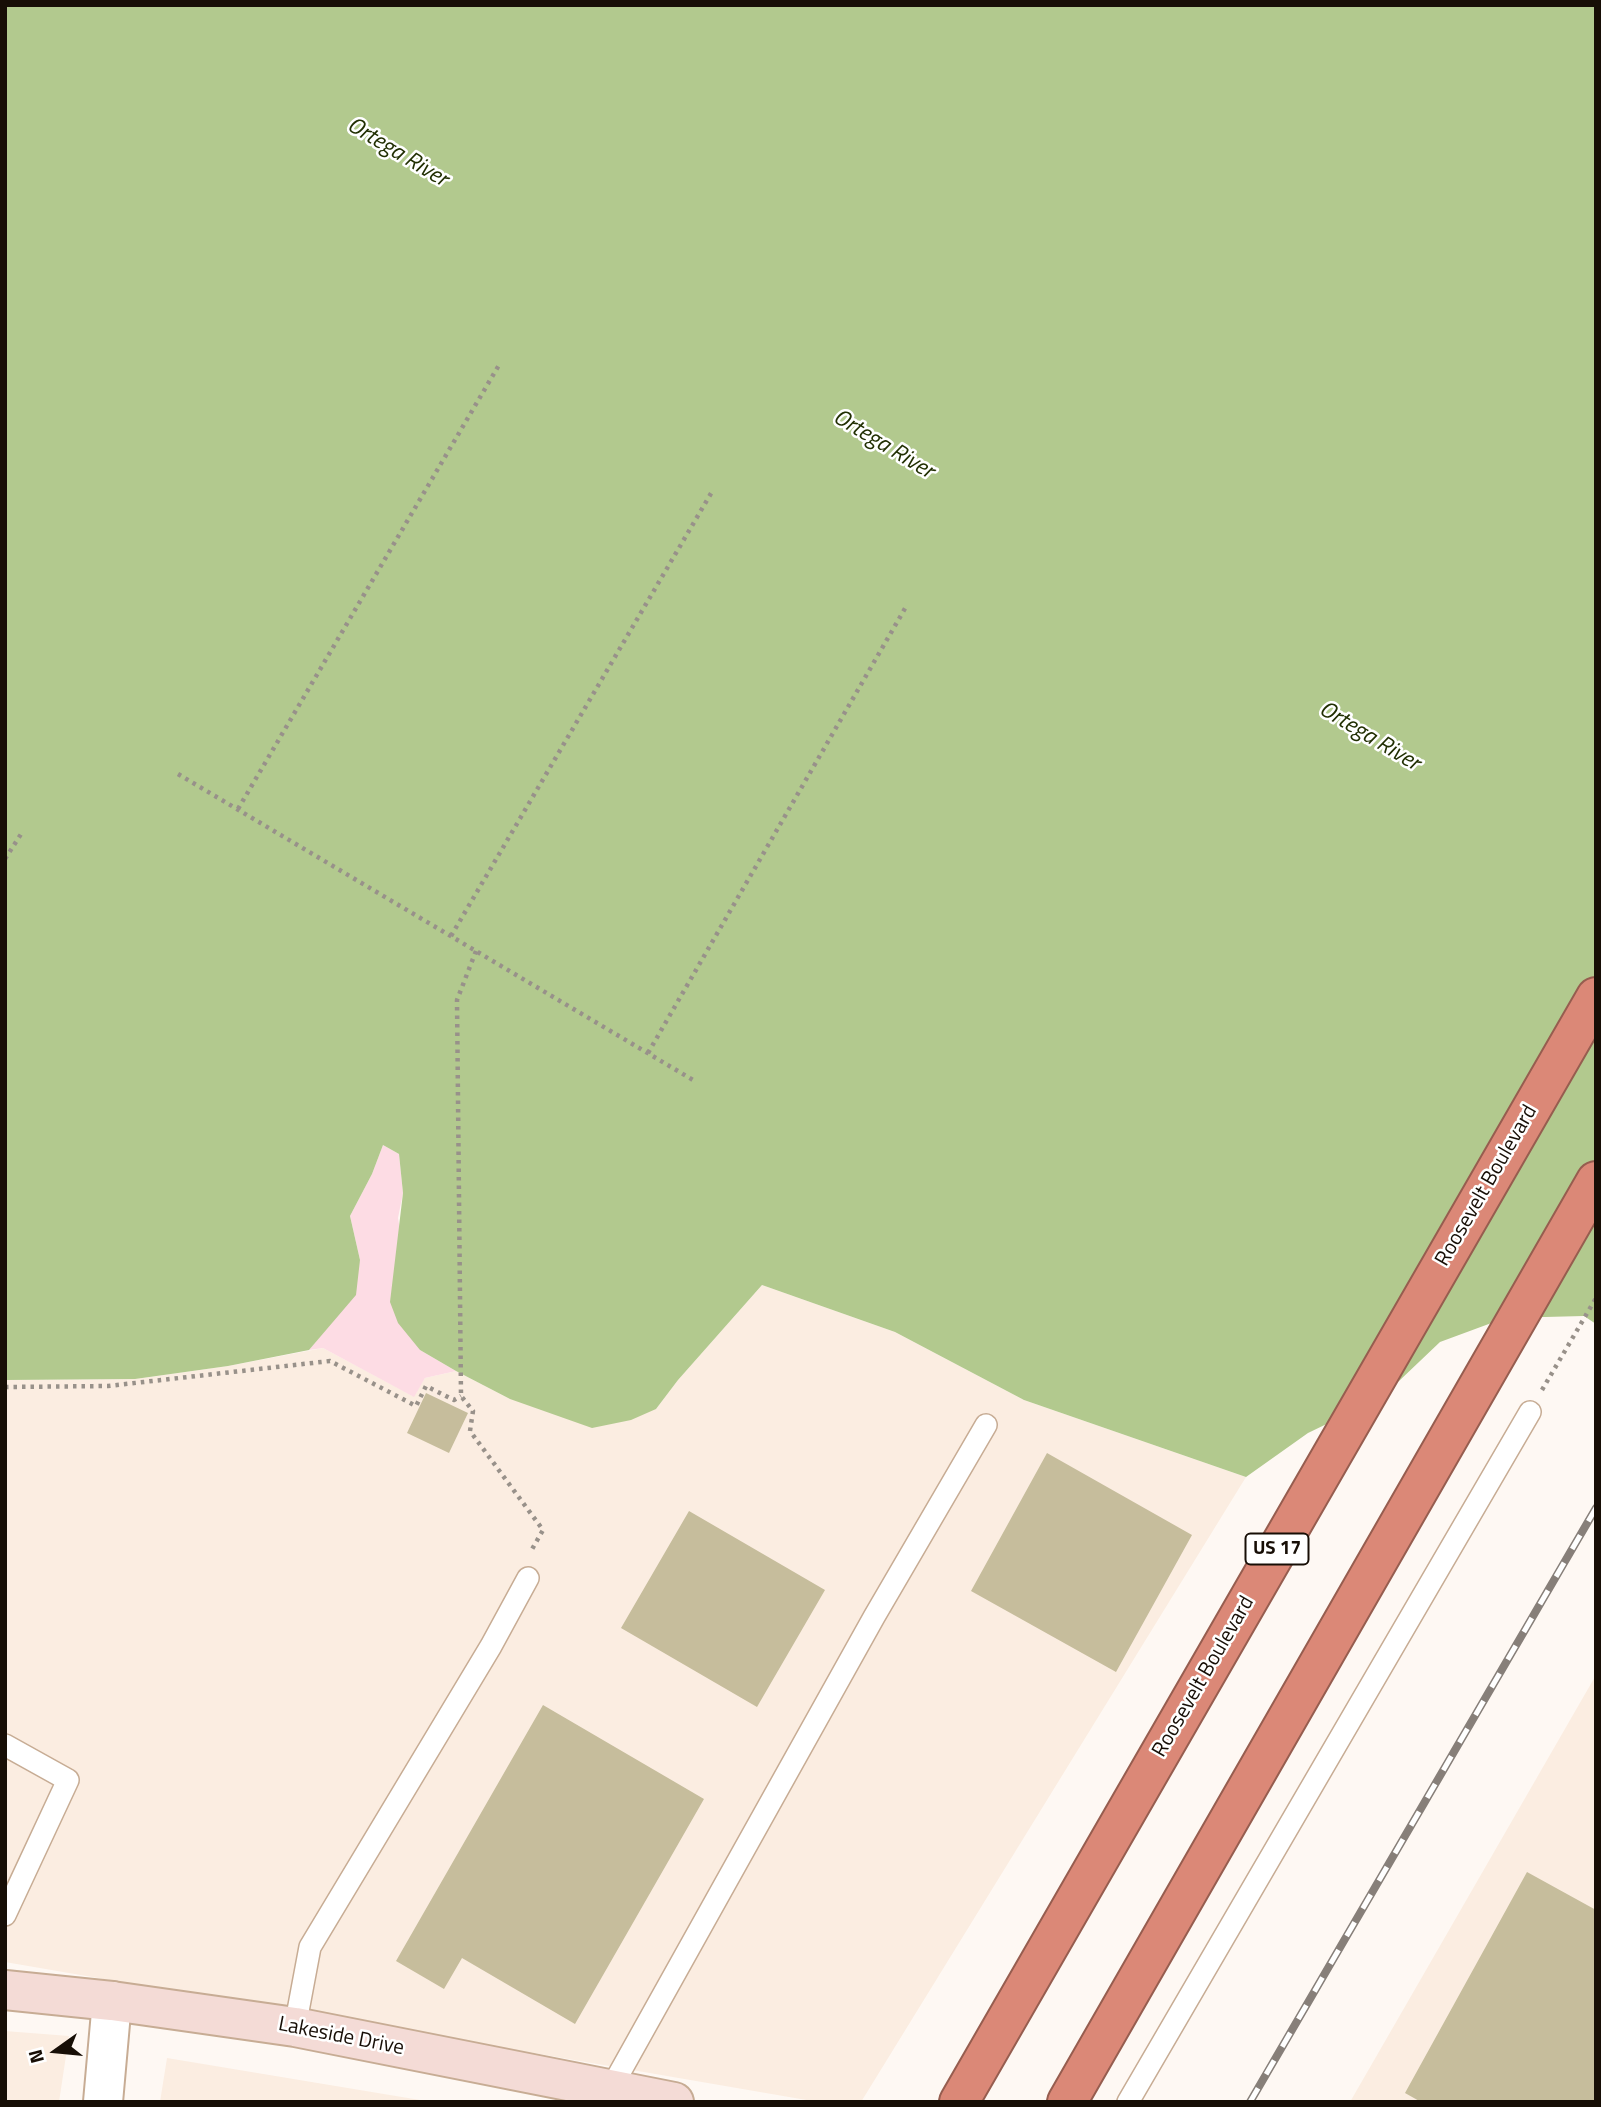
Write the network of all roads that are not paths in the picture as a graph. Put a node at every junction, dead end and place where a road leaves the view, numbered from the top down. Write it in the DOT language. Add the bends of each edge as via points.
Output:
graph roads {
  1 [pos="1596,997"];
  2 [pos="1596,1181"];
  3 [pos="1530,1412"];
  4 [pos="986,1425"];
  5 [pos="528,1578"];
  6 [pos="6,1746"];
  7 [pos="5,1915"];
  8 [pos="5,1990"];
  9 [pos="112,2001"];
  10 [pos="295,2027"];
  11 [pos="610,2090"];
  12 [pos="562,2091"];
  13 [pos="103,2102"];
  14 [pos="674,2102"];
  15 [pos="958,2102"];
  16 [pos="1067,2102"];
  17 [pos="1128,2102"];
  1 -- 15 [label="highway, Roosevelt Boulevard / US 17"];
  2 -- 16 [label="highway"];
  3 -- 17 [label="lane"];
  4 -- 11 [label="lane"];
  5 -- 10 [label="lane" via="310,1947"];
  6 -- 7 [label="lane" via="68,1780"];
  8 -- 9 [label="street, Lakeside Drive"];
  9 -- 10 [label="street, Lakeside Drive"];
  9 -- 13 [label="street"];
  10 -- 12 [label="street, Lakeside Drive"];
  11 -- 12 [label="street, Lakeside Drive"];
  11 -- 14 [label="street, Lakeside Drive"];
}
